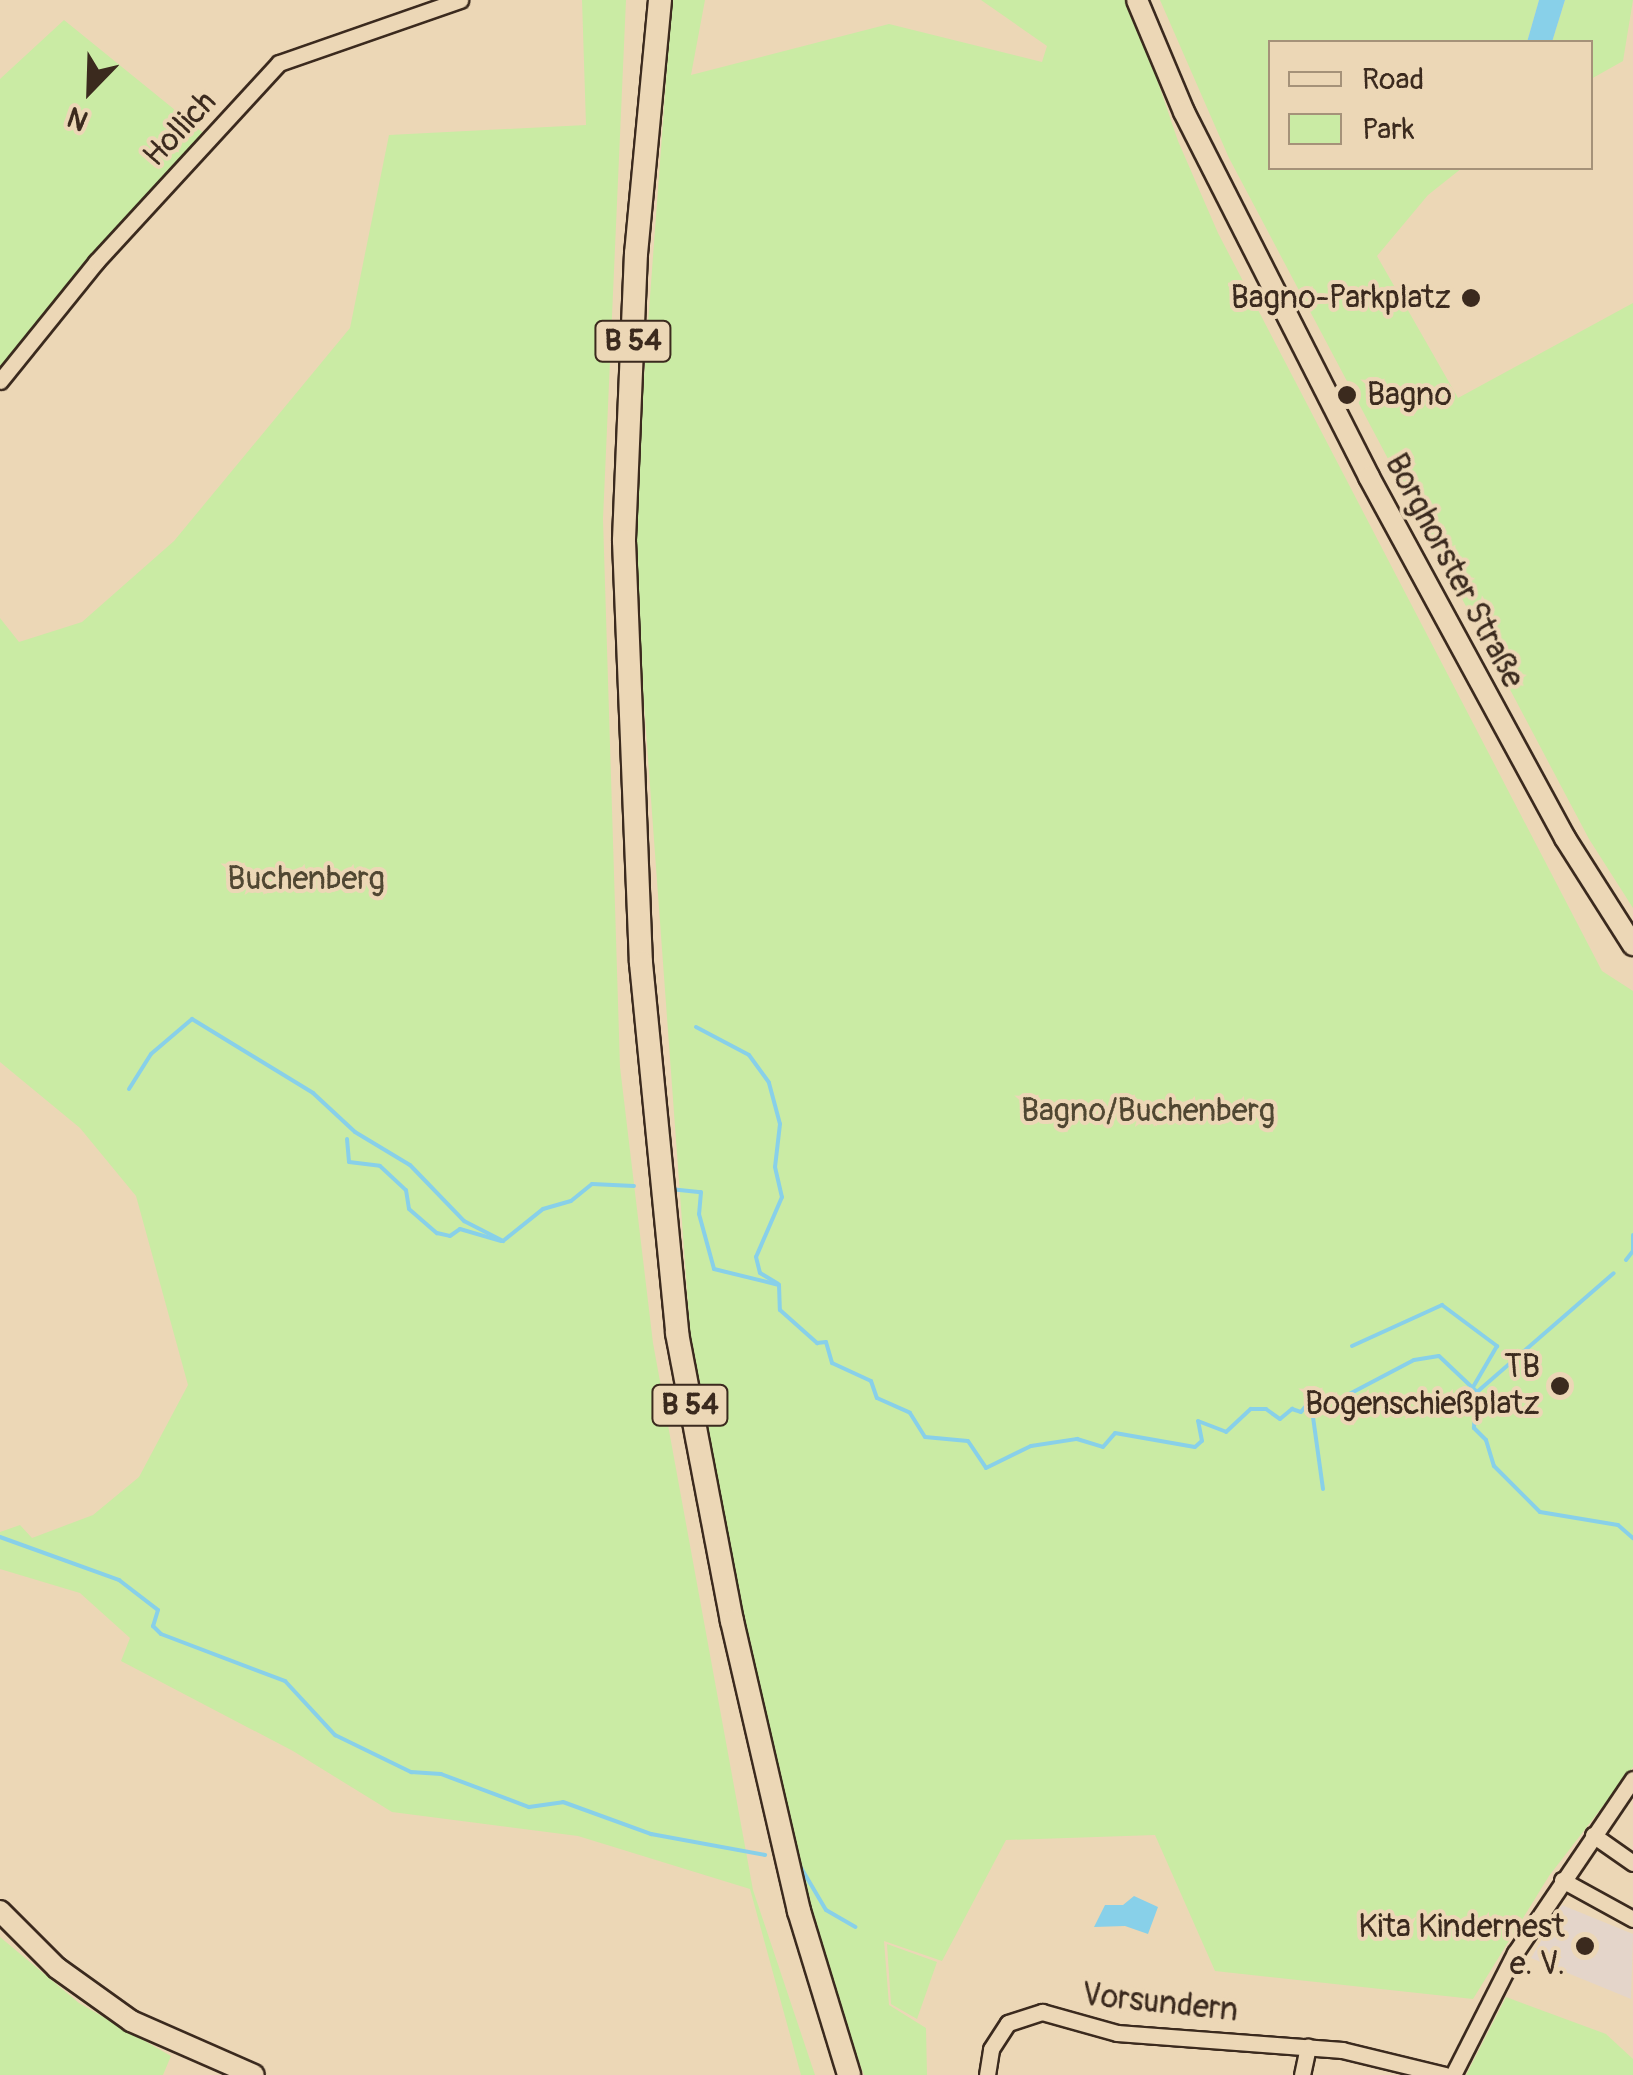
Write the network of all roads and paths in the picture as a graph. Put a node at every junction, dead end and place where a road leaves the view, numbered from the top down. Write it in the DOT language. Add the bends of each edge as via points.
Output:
graph roads {
  1 [pos="460,0"];
  2 [pos="648,0"];
  3 [pos="660,0"];
  4 [pos="1137,0"];
  5 [pos="0,381"];
  6 [pos="1633,945"];
  7 [pos="1633,1780"];
  8 [pos="1593,1835"];
  9 [pos="1633,1863"];
  10 [pos="1562,1880"];
  11 [pos="0,1911"];
  12 [pos="1633,1919"];
  13 [pos="1308,2047"];
  14 [pos="254,2075"];
  15 [pos="836,2075"];
  16 [pos="849,2075"];
  17 [pos="987,2075"];
  18 [pos="1302,2075"];
  19 [pos="1445,2075"];
  20 [pos="1453,2075"];
  1 -- 5 [label="street, Hollich" via="279,63 96,262"];
  2 -- 15 [label="highway, B 54" via="626,254 614,540 630,963 680,1410 786,1916"];
  3 -- 16 [label="highway, B 54" via="636,252 624,541 640,962 676,1333 732,1621 799,1911"];
  4 -- 6 [label="main road, Borghorster Straße" via="1184,112 1369,477 1565,838"];
  7 -- 8 [label="street"];
  8 -- 9 [label="street"];
  8 -- 10 [label="street"];
  10 -- 12 [label="street"];
  10 -- 20 [label="street" via="1515,1953"];
  11 -- 14 [label="main road" via="57,1968 131,2021"];
  13 -- 17 [label="street, Vorsundern" via="1117,2033 1026,2013 999,2034"];
  13 -- 18 [label="street"];
  13 -- 19 [label="street, Vorsundern"];
}
